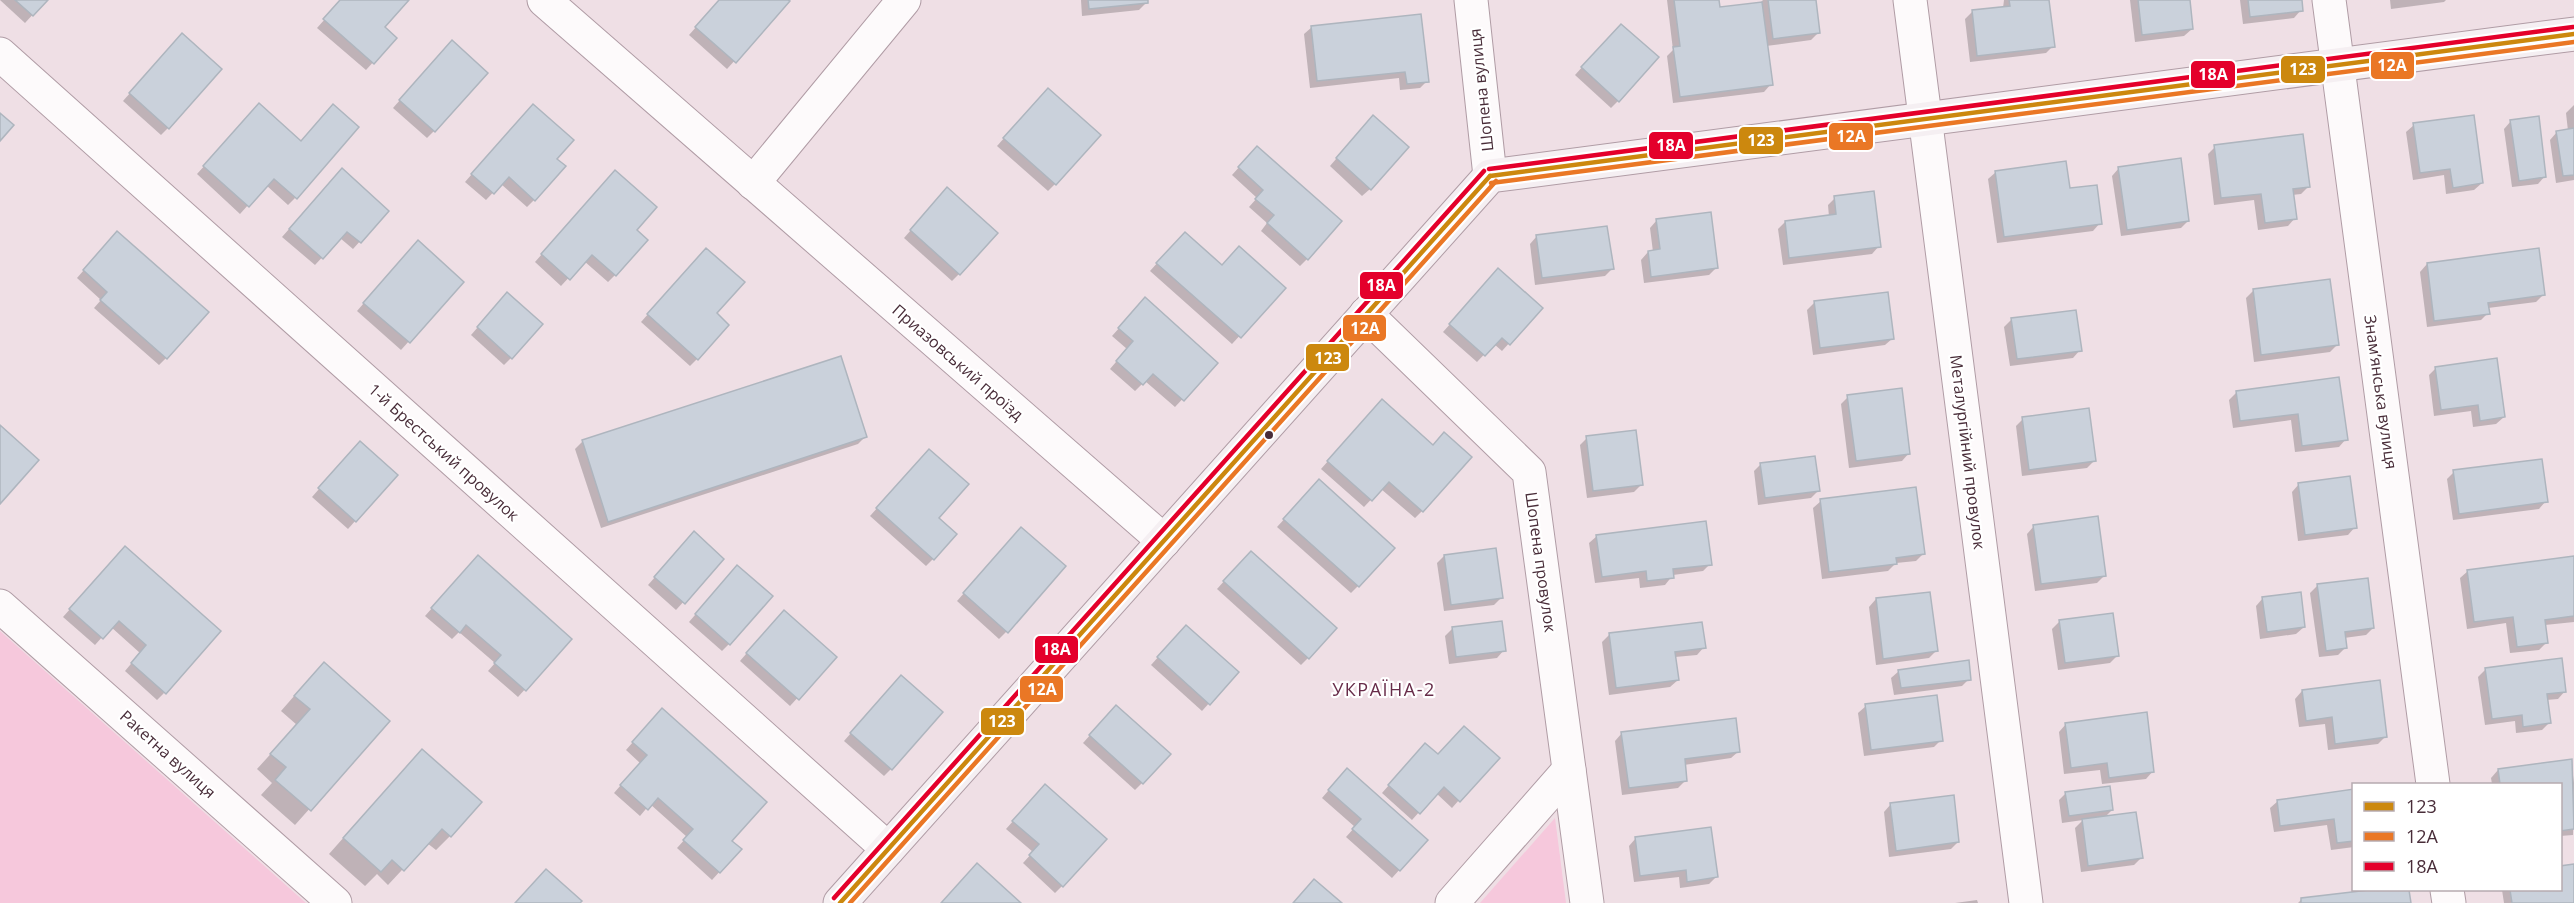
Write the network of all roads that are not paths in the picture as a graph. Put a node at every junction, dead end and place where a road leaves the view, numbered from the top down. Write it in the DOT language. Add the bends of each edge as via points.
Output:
graph roads {
  1 [pos="544,0"];
  2 [pos="904,0"];
  3 [pos="1471,0"];
  4 [pos="1910,0"];
  5 [pos="2329,0"];
  6 [pos="2574,34"];
  7 [pos="0,54"];
  8 [pos="2337,64"];
  9 [pos="1925,118"];
  10 [pos="1490,176"];
  11 [pos="753,183"];
  12 [pos="1366,314"];
  13 [pos="1164,541"];
  14 [pos="0,606"];
  15 [pos="1569,770"];
  16 [pos="2433,783"];
  17 [pos="888,849"];
  18 [pos="335,903"];
  19 [pos="840,903"];
  20 [pos="1452,903"];
  21 [pos="1587,903"];
  22 [pos="2026,903"];
  1 -- 11 [label="street, Приазовський проїзд"];
  2 -- 11 [label="street"];
  3 -- 10 [label="street, Шопена вулиця"];
  4 -- 9 [label="street, Металургійний провулок"];
  5 -- 8 [label="street, Знам’янська вулиця"];
  6 -- 8 [label="street"];
  7 -- 17 [label="street, 1-й Брестський провулок"];
  8 -- 9 [label="street"];
  8 -- 16 [label="street, Знам’янська вулиця"];
  9 -- 10 [label="street"];
  9 -- 22 [label="street, Металургійний провулок"];
  10 -- 12 [label="street, Шопена вулиця"];
  11 -- 13 [label="street, Приазовський проїзд"];
  12 -- 13 [label="street, Шопена вулиця"];
  12 -- 15 [label="street, Шопена провулок" via="1529,472"];
  13 -- 17 [label="street, Шопена вулиця"];
  14 -- 18 [label="street, Ракетна вулиця"];
  15 -- 20 [label="street"];
  15 -- 21 [label="street, Шопена провулок"];
  17 -- 19 [label="street, Шопена вулиця"];
}
